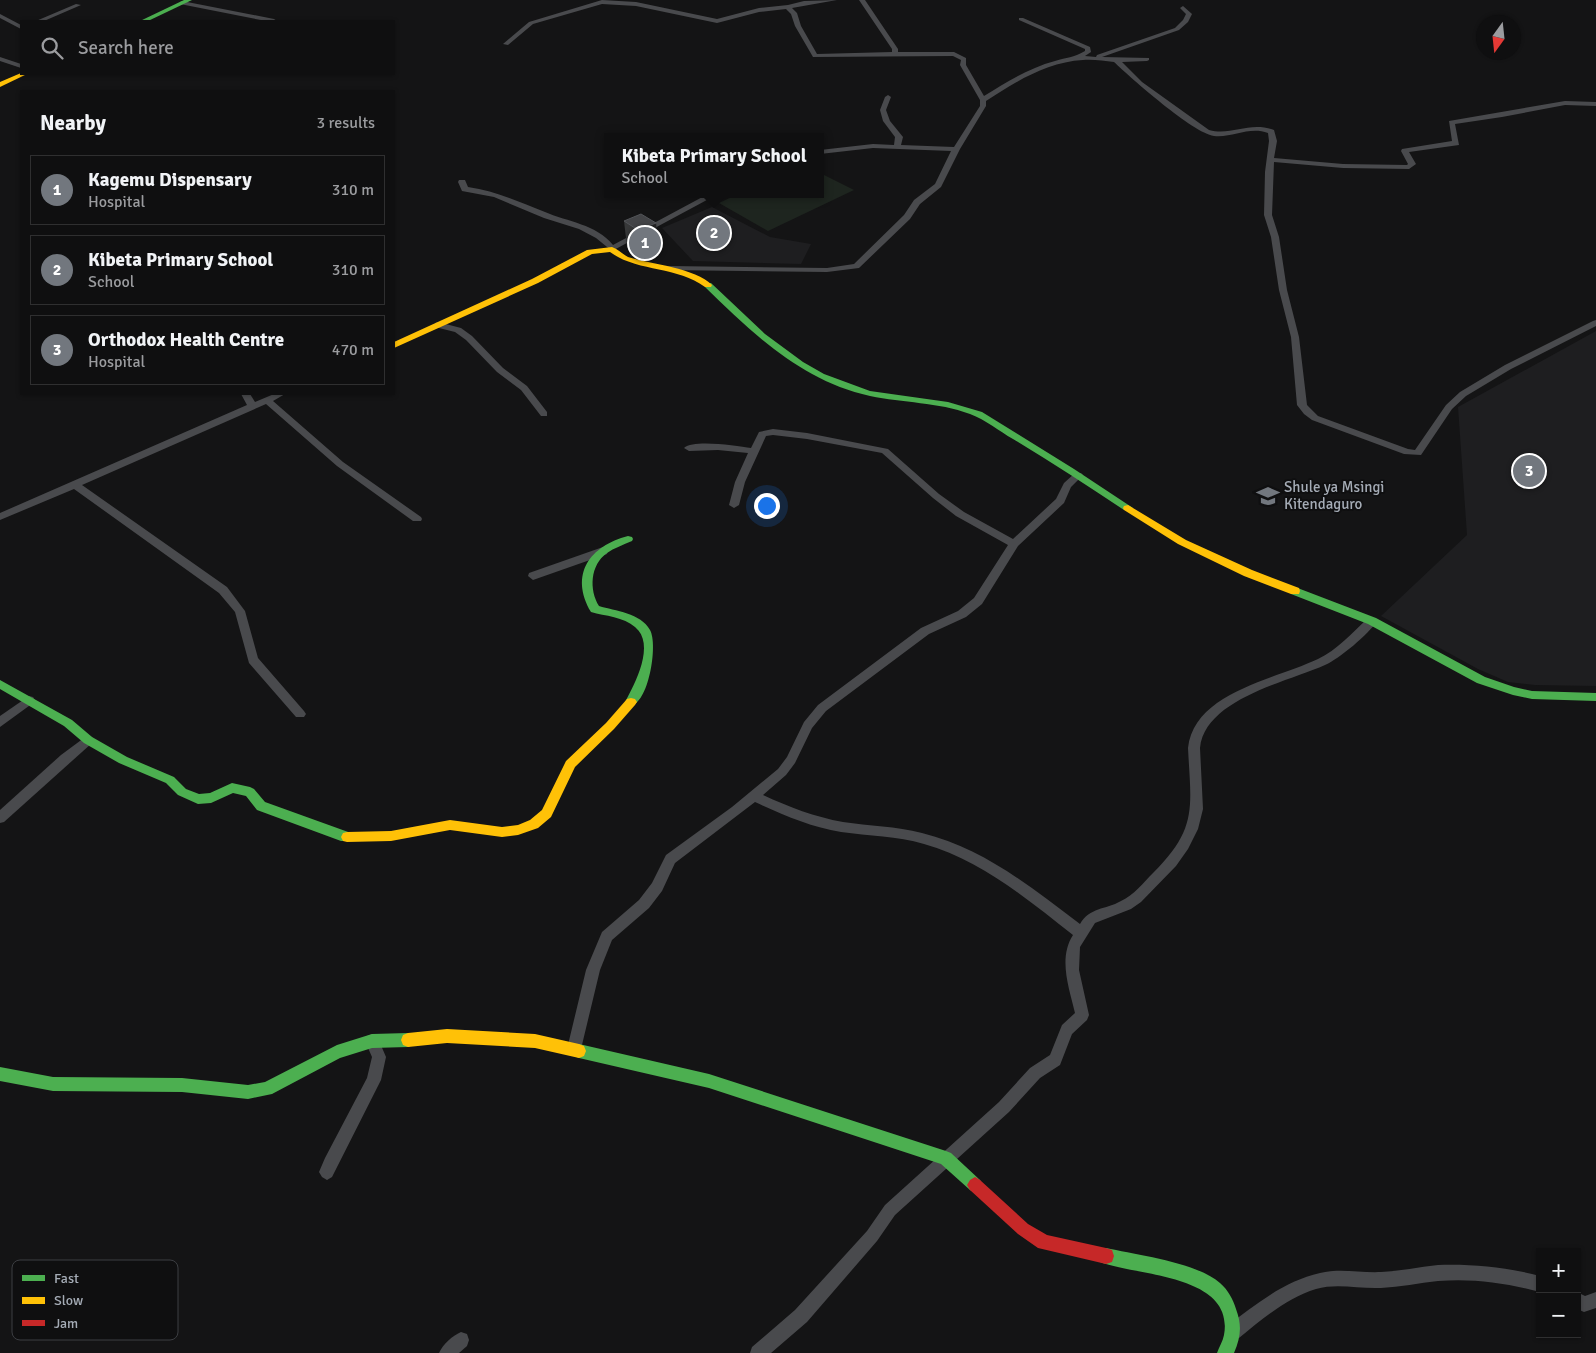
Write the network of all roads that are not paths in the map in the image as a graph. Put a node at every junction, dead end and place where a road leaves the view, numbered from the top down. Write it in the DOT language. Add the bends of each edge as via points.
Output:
graph roads {
  1 [pos="834,0"];
  2 [pos="862,0"];
  3 [pos="808,1"];
  4 [pos="186,2"];
  5 [pos="78,5"];
  6 [pos="789,7"];
  7 [pos="1183,8"];
  8 [pos="0,16"];
  9 [pos="1020,19"];
  10 [pos="42,20"];
  11 [pos="145,20"];
  12 [pos="269,20"];
  13 [pos="20,26"];
  14 [pos="506,44"];
  15 [pos="895,53"];
  16 [pos="1091,58"];
  17 [pos="0,59"];
  18 [pos="1147,59"];
  19 [pos="1075,60"];
  20 [pos="1116,60"];
  21 [pos="20,66"];
  22 [pos="22,75"];
  23 [pos="0,85"];
  24 [pos="888,97"];
  25 [pos="983,100"];
  26 [pos="1596,104"];
  27 [pos="897,146"];
  28 [pos="956,149"];
  29 [pos="824,151"];
  30 [pos="1271,160"];
  31 [pos="462,182"];
  32 [pos="707,198"];
  33 [pos="612,249"];
  34 [pos="668,268"];
  35 [pos="1596,322"];
  36 [pos="438,325"];
  37 [pos="395,345"];
  38 [pos="246,395"];
  39 [pos="279,395"];
  40 [pos="267,400"];
  41 [pos="252,406"];
  42 [pos="544,414"];
  43 [pos="689,448"];
  44 [pos="754,451"];
  45 [pos="1078,476"];
  46 [pos="74,484"];
  47 [pos="734,505"];
  48 [pos="0,517"];
  49 [pos="417,518"];
  50 [pos="628,539"];
  51 [pos="1014,544"];
  52 [pos="604,550"];
  53 [pos="533,576"];
  54 [pos="1372,621"];
  55 [pos="0,684"];
  56 [pos="1596,697"];
  57 [pos="29,700"];
  58 [pos="300,714"];
  59 [pos="0,722"];
  60 [pos="88,740"];
  61 [pos="754,796"];
  62 [pos="0,818"];
  63 [pos="1081,933"];
  64 [pos="372,1041"];
  65 [pos="574,1049"];
  66 [pos="0,1074"];
  67 [pos="946,1158"];
  68 [pos="327,1172"];
  69 [pos="1536,1283"];
  70 [pos="1596,1300"];
  71 [pos="1581,1302"];
  72 [pos="1233,1332"];
  73 [pos="461,1340"];
  74 [pos="447,1353"];
  75 [pos="758,1353"];
  76 [pos="1225,1353"];
  1 -- 3 [label="street"];
  2 -- 15 [label="street"];
  3 -- 6 [label="street"];
  4 -- 11 [label="street"];
  4 -- 12 [label="street"];
  5 -- 10 [label="street"];
  6 -- 14 [label="street" via="760,10 717,21 636,4 602,2 531,23"];
  6 -- 15 [label="street" via="815,56"];
  7 -- 16 [label="street" via="1189,13 1177,29"];
  8 -- 13 [label="street"];
  9 -- 19 [label="street" via="1088,48 1088,52"];
  15 -- 25 [label="street" via="941,52 961,56"];
  16 -- 19 [label="street"];
  16 -- 20 [label="street"];
  17 -- 21 [label="street"];
  18 -- 20 [label="street"];
  19 -- 25 [label="street" via="1048,64 1015,79"];
  20 -- 30 [label="street" via="1140,83 1207,132 1218,135 1253,128 1270,131"];
  22 -- 23 [label="street"];
  24 -- 27 [label="street" via="883,110 899,137"];
  25 -- 28 [label="street" via="983,106"];
  26 -- 30 [label="street" via="1565,103 1452,122 1450,126 1457,142 1405,151 1412,165 1407,168"];
  27 -- 28 [label="street"];
  27 -- 29 [label="street"];
  28 -- 34 [label="street" via="938,185 917,202 907,217 856,266 827,270"];
  30 -- 35 [label="street" via="1268,215 1295,338 1302,405 1315,418 1407,452 1418,453 1449,407 1463,394 1508,366"];
  31 -- 33 [label="street" via="465,189 497,195 587,230 607,242"];
  32 -- 33 [label="street"];
  33 -- 34 [label="street" via="624,258"];
  33 -- 36 [label="street" via="590,252"];
  34 -- 45 [label="street" via="704,282 751,328 797,364 842,385 869,393 974,412"];
  36 -- 37 [label="street"];
  36 -- 42 [label="street" via="458,330 469,338 500,370 524,388"];
  38 -- 41 [label="street"];
  39 -- 40 [label="street"];
  40 -- 41 [label="street"];
  40 -- 49 [label="street" via="340,464"];
  41 -- 46 [label="street"];
  43 -- 44 [label="street" via="724,447"];
  44 -- 47 [label="street"];
  44 -- 51 [label="street" via="766,432 807,436 888,452 960,514"];
  45 -- 51 [label="street" via="1067,485 1060,501"];
  45 -- 54 [label="street" via="1167,533 1210,556"];
  46 -- 48 [label="street"];
  46 -- 58 [label="street" via="223,590 240,611 253,660"];
  50 -- 52 [label="street"];
  51 -- 61 [label="street" via="978,601 962,614 925,631 822,708 808,725 782,772"];
  52 -- 53 [label="street"];
  52 -- 60 [label="street" via="590,570 586,585 588,599 595,609 644,628 649,659 647,675 620,715 566,769 547,813 538,822 520,829 502,834 447,825 391,837 341,836 261,806 250,792 232,788 198,800 182,792 170,780 123,760"];
  54 -- 56 [label="street" via="1493,685 1532,695"];
  54 -- 63 [label="street" via="1336,654 1244,692 1202,724 1194,748 1197,810 1184,845 1172,862 1136,898 1090,919"];
  55 -- 57 [label="street"];
  57 -- 59 [label="street"];
  57 -- 60 [label="street" via="68,723"];
  60 -- 62 [label="street"];
  61 -- 63 [label="street" via="833,826 898,834 942,844 988,864"];
  61 -- 65 [label="street" via="670,859 644,904 607,936 593,970"];
  63 -- 67 [label="street" via="1073,946 1072,970 1082,1015 1067,1030 1055,1060 1035,1073 1004,1107"];
  64 -- 65 [label="street" via="485,1036"];
  64 -- 66 [label="street" via="350,1046 258,1092 228,1092 182,1085 53,1084"];
  64 -- 68 [label="street" via="379,1057 374,1080"];
  65 -- 67 [label="street" via="709,1081"];
  67 -- 72 [label="street" via="1023,1229 1044,1242 1193,1276 1208,1284 1224,1299"];
  67 -- 75 [label="street" via="890,1210 872,1236 802,1316"];
  69 -- 72 [label="street" via="1466,1273 1318,1281 1280,1297"];
  70 -- 71 [label="street"];
  72 -- 76 [label="street" via="1231,1345"];
  73 -- 74 [label="street"];
}
